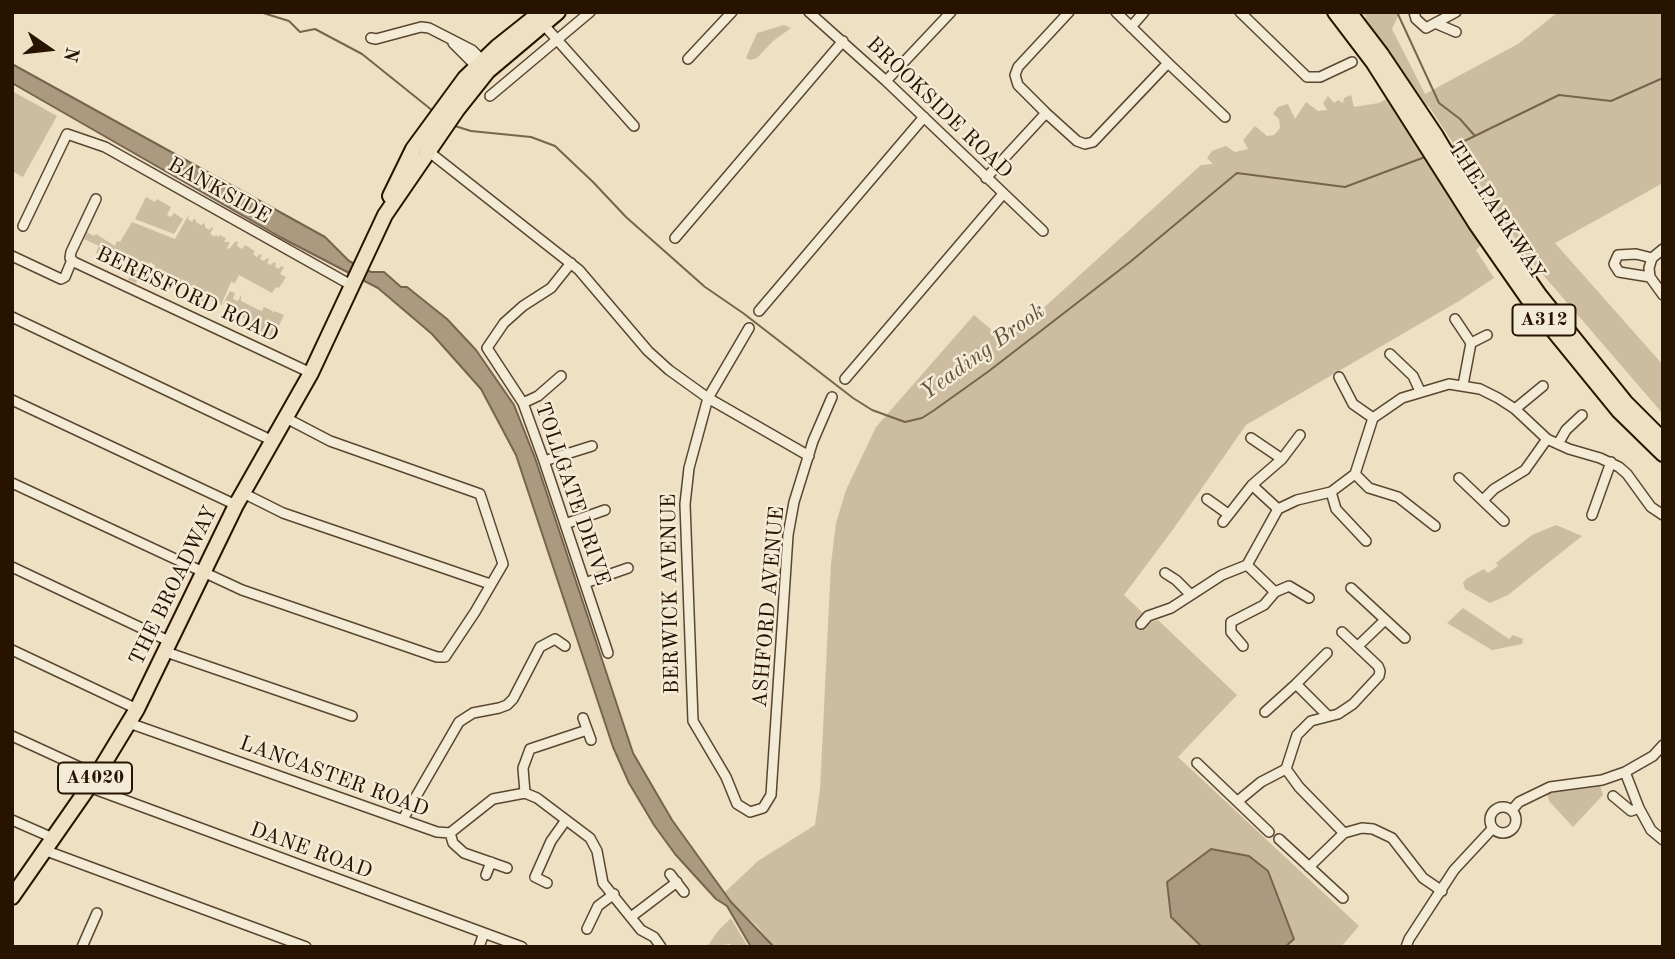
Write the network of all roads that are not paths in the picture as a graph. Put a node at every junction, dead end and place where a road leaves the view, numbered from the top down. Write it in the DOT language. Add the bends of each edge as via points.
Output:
graph roads {
  1 [pos="558,12"];
  2 [pos="590,12"];
  3 [pos="732,12"];
  4 [pos="809,12"];
  5 [pos="951,12"];
  6 [pos="1069,12"];
  7 [pos="1116,12"];
  8 [pos="1144,12"];
  9 [pos="1240,12"];
  10 [pos="1335,12"];
  11 [pos="1349,12"];
  12 [pos="1414,12"];
  13 [pos="1450,13"];
  14 [pos="542,18"];
  15 [pos="1436,23"];
  16 [pos="1130,26"];
  17 [pos="1456,32"];
  18 [pos="371,38"];
  19 [pos="557,39"];
  20 [pos="843,41"];
  21 [pos="688,59"];
  22 [pos="1168,62"];
  23 [pos="1352,62"];
  24 [pos="483,66"];
  25 [pos="886,81"];
  26 [pos="490,96"];
  27 [pos="1046,113"];
  28 [pos="923,117"];
  29 [pos="1225,117"];
  30 [pos="634,126"];
  31 [pos="436,128"];
  32 [pos="1432,140"];
  33 [pos="428,151"];
  34 [pos="1448,166"];
  35 [pos="410,168"];
  36 [pos="986,178"];
  37 [pos="1003,194"];
  38 [pos="96,199"];
  39 [pos="23,226"];
  40 [pos="1043,231"];
  41 [pos="675,238"];
  42 [pos="1663,249"];
  43 [pos="12,256"];
  44 [pos="1652,258"];
  45 [pos="72,260"];
  46 [pos="571,263"];
  47 [pos="1650,277"];
  48 [pos="351,283"];
  49 [pos="1663,295"];
  50 [pos="759,312"];
  51 [pos="12,317"];
  52 [pos="1455,319"];
  53 [pos="749,328"];
  54 [pos="1487,335"];
  55 [pos="1471,343"];
  56 [pos="1390,354"];
  57 [pos="311,373"];
  58 [pos="562,376"];
  59 [pos="1339,377"];
  60 [pos="845,379"];
  61 [pos="1463,385"];
  62 [pos="1543,386"];
  63 [pos="1420,391"];
  64 [pos="832,397"];
  65 [pos="708,398"];
  66 [pos="12,400"];
  67 [pos="523,403"];
  68 [pos="1515,410"];
  69 [pos="1582,415"];
  70 [pos="286,418"];
  71 [pos="1373,418"];
  72 [pos="1300,435"];
  73 [pos="1251,438"];
  74 [pos="1547,439"];
  75 [pos="1663,440"];
  76 [pos="273,441"];
  77 [pos="1558,444"];
  78 [pos="592,446"];
  79 [pos="1663,454"];
  80 [pos="808,456"];
  81 [pos="1282,459"];
  82 [pos="544,461"];
  83 [pos="1611,462"];
  84 [pos="1355,474"];
  85 [pos="1459,478"];
  86 [pos="12,483"];
  87 [pos="1252,485"];
  88 [pos="1331,492"];
  89 [pos="240,499"];
  90 [pos="1206,499"];
  91 [pos="1483,500"];
  92 [pos="1278,509"];
  93 [pos="606,510"];
  94 [pos="1592,514"];
  95 [pos="1663,515"];
  96 [pos="1504,521"];
  97 [pos="565,524"];
  98 [pos="1435,526"];
  99 [pos="1366,541"];
  100 [pos="1247,565"];
  101 [pos="12,568"];
  102 [pos="628,568"];
  103 [pos="204,573"];
  104 [pos="1165,573"];
  105 [pos="584,583"];
  106 [pos="490,584"];
  107 [pos="1351,588"];
  108 [pos="1275,592"];
  109 [pos="1191,595"];
  110 [pos="1309,598"];
  111 [pos="1385,620"];
  112 [pos="1141,624"];
  113 [pos="555,627"];
  114 [pos="1342,632"];
  115 [pos="1405,638"];
  116 [pos="555,639"];
  117 [pos="565,646"];
  118 [pos="1243,646"];
  119 [pos="1358,646"];
  120 [pos="169,647"];
  121 [pos="12,650"];
  122 [pos="608,653"];
  123 [pos="1327,653"];
  124 [pos="1296,684"];
  125 [pos="137,709"];
  126 [pos="1265,712"];
  127 [pos="352,716"];
  128 [pos="1328,716"];
  129 [pos="583,718"];
  130 [pos="129,723"];
  131 [pos="587,730"];
  132 [pos="12,736"];
  133 [pos="591,740"];
  134 [pos="1663,746"];
  135 [pos="1197,763"];
  136 [pos="1286,769"];
  137 [pos="1625,772"];
  138 [pos="93,781"];
  139 [pos="525,793"];
  140 [pos="1613,796"];
  141 [pos="1238,802"];
  142 [pos="1639,808"];
  143 [pos="1512,810"];
  144 [pos="750,812"];
  145 [pos="403,819"];
  146 [pos="12,820"];
  147 [pos="566,821"];
  148 [pos="1493,828"];
  149 [pos="1269,832"];
  150 [pos="450,833"];
  151 [pos="1344,833"];
  152 [pos="1279,839"];
  153 [pos="1663,840"];
  154 [pos="49,844"];
  155 [pos="491,862"];
  156 [pos="1309,867"];
  157 [pos="507,868"];
  158 [pos="670,874"];
  159 [pos="486,875"];
  160 [pos="547,883"];
  161 [pos="677,883"];
  162 [pos="1442,891"];
  163 [pos="684,892"];
  164 [pos="614,894"];
  165 [pos="12,897"];
  166 [pos="1343,898"];
  167 [pos="97,913"];
  168 [pos="631,917"];
  169 [pos="587,929"];
  170 [pos="484,933"];
  171 [pos="666,933"];
  172 [pos="658,944"];
  173 [pos="82,947"];
  174 [pos="306,947"];
  175 [pos="479,947"];
  176 [pos="522,947"];
  177 [pos="1406,947"];
  1 -- 14 [label="main road, A4020"];
  2 -- 19 [label="street"];
  3 -- 21 [label="street"];
  4 -- 20 [label="street, BROOKSIDE ROAD"];
  5 -- 25 [label="street"];
  6 -- 27 [label="street" via="1015,72 1018,85"];
  7 -- 16 [label="street"];
  8 -- 16 [label="street"];
  9 -- 23 [label="street" via="1310,78"];
  10 -- 32 [label="main road, THE PARKWAY / A312"];
  11 -- 32 [label="main road, THE PARKWAY / A312" via="1381,54"];
  12 -- 15 [label="street" via="1426,28"];
  13 -- 15 [label="street"];
  14 -- 19 [label="street"];
  14 -- 24 [label="main road, A4020"];
  15 -- 17 [label="street"];
  16 -- 22 [label="street"];
  18 -- 24 [label="street" via="429,28"];
  19 -- 26 [label="street"];
  19 -- 30 [label="street"];
  20 -- 25 [label="street, BROOKSIDE ROAD"];
  20 -- 41 [label="street"];
  22 -- 27 [label="street" via="1091,143 1077,141"];
  22 -- 29 [label="street"];
  24 -- 31 [label="main road, A4020"];
  25 -- 28 [label="street, BROOKSIDE ROAD"];
  27 -- 36 [label="street"];
  28 -- 36 [label="street, BROOKSIDE ROAD"];
  28 -- 50 [label="street"];
  31 -- 33 [label="main road, A4020"];
  31 -- 35 [label="main road, A4020"];
  32 -- 34 [label="main road, THE PARKWAY / A312"];
  33 -- 35 [label="main road, A4020"];
  33 -- 46 [label="street"];
  34 -- 75 [label="main road, THE PARKWAY / A312" via="1540,296 1625,402"];
  34 -- 79 [label="main road, THE PARKWAY / A312" via="1476,224 1531,303 1619,411"];
  35 -- 48 [label="main road, A4020" via="390,195"];
  36 -- 37 [label="street, BROOKSIDE ROAD"];
  37 -- 40 [label="street, BROOKSIDE ROAD"];
  37 -- 60 [label="street"];
  38 -- 45 [label="street, BERESFORD ROAD" via="71,252"];
  39 -- 48 [label="street, BANKSIDE" via="67,134 105,147"];
  42 -- 44 [label="street"];
  43 -- 45 [label="street" via="61,279"];
  44 -- 47 [label="street"];
  44 -- 47 [label="street" via="1618,255 1614,264 1619,272"];
  45 -- 57 [label="street, BERESFORD ROAD"];
  46 -- 65 [label="street" via="648,351"];
  46 -- 67 [label="street, TOLLGATE DRIVE" via="551,288 504,323 488,345"];
  47 -- 49 [label="street"];
  48 -- 57 [label="main road, THE BROADWAY / A4020"];
  51 -- 76 [label="street"];
  52 -- 55 [label="street"];
  53 -- 65 [label="street, BERWICK AVENUE"];
  54 -- 55 [label="street"];
  55 -- 61 [label="street"];
  56 -- 63 [label="street" via="1413,376"];
  57 -- 70 [label="main road, THE BROADWAY / A4020"];
  58 -- 67 [label="street"];
  59 -- 71 [label="street" via="1353,404"];
  61 -- 63 [label="street"];
  61 -- 68 [label="street" via="1491,394"];
  62 -- 68 [label="street"];
  63 -- 71 [label="street"];
  64 -- 80 [label="street, ASHFORD AVENUE"];
  65 -- 80 [label="street"];
  65 -- 144 [label="street, BERWICK AVENUE" via="685,496 692,714 737,804"];
  66 -- 89 [label="street"];
  67 -- 82 [label="street, TOLLGATE DRIVE"];
  68 -- 74 [label="street"];
  69 -- 77 [label="street"];
  70 -- 76 [label="main road, THE BROADWAY / A4020"];
  70 -- 106 [label="street" via="323,439 481,495 503,561"];
  71 -- 84 [label="street"];
  72 -- 81 [label="street"];
  73 -- 81 [label="street"];
  74 -- 77 [label="street"];
  74 -- 91 [label="street" via="1525,470"];
  76 -- 89 [label="main road, THE BROADWAY / A4020"];
  77 -- 83 [label="street"];
  78 -- 82 [label="street"];
  80 -- 144 [label="street, ASHFORD AVENUE" via="788,535 771,795 763,808"];
  81 -- 87 [label="street"];
  82 -- 97 [label="street, TOLLGATE DRIVE"];
  83 -- 94 [label="street" via="1606,489"];
  83 -- 95 [label="street" via="1628,474 1651,507"];
  84 -- 88 [label="street"];
  84 -- 98 [label="street" via="1369,488 1398,497"];
  85 -- 91 [label="street"];
  86 -- 103 [label="street"];
  87 -- 90 [label="street" via="1225,518"];
  87 -- 92 [label="street"];
  88 -- 92 [label="street"];
  88 -- 99 [label="street" via="1336,509"];
  89 -- 103 [label="main road, THE BROADWAY / A4020"];
  89 -- 106 [label="street"];
  91 -- 96 [label="street"];
  92 -- 100 [label="street"];
  93 -- 97 [label="street"];
  97 -- 105 [label="street, TOLLGATE DRIVE"];
  100 -- 108 [label="street"];
  100 -- 109 [label="street"];
  101 -- 120 [label="street"];
  102 -- 105 [label="street"];
  103 -- 106 [label="street" via="437,657 445,657"];
  103 -- 120 [label="main road, THE BROADWAY / A4020"];
  104 -- 109 [label="street"];
  105 -- 122 [label="street, TOLLGATE DRIVE"];
  107 -- 111 [label="street"];
  108 -- 110 [label="street" via="1289,586"];
  108 -- 118 [label="street" via="1264,605 1231,622 1231,632"];
  109 -- 112 [label="street"];
  111 -- 115 [label="street"];
  111 -- 119 [label="street"];
  113 -- 116 [label="street"];
  114 -- 119 [label="street"];
  116 -- 117 [label="street"];
  116 -- 145 [label="street" via="540,647 510,702 459,722"];
  119 -- 128 [label="street" via="1378,666 1379,676 1353,704"];
  120 -- 125 [label="main road, THE BROADWAY / A4020"];
  120 -- 127 [label="street"];
  121 -- 125 [label="street"];
  123 -- 124 [label="street"];
  124 -- 126 [label="street"];
  124 -- 128 [label="street"];
  125 -- 130 [label="main road, THE BROADWAY / A4020"];
  128 -- 136 [label="street" via="1311,721 1297,735"];
  129 -- 131 [label="street"];
  130 -- 138 [label="main road, THE BROADWAY / A4020"];
  130 -- 145 [label="street, LANCASTER ROAD"];
  131 -- 133 [label="street"];
  131 -- 139 [label="street" via="530,749 523,768"];
  132 -- 138 [label="street, DANE ROAD"];
  134 -- 137 [label="street"];
  135 -- 141 [label="street"];
  136 -- 141 [label="street"];
  136 -- 151 [label="street"];
  137 -- 142 [label="street"];
  137 -- 143 [label="street" via="1550,787"];
  138 -- 154 [label="main road, THE BROADWAY / A4020"];
  138 -- 170 [label="street, DANE ROAD"];
  139 -- 147 [label="street"];
  139 -- 150 [label="street, LANCASTER ROAD" via="493,799"];
  140 -- 142 [label="street" via="1631,811"];
  141 -- 149 [label="street"];
  142 -- 153 [label="street" via="1651,830"];
  143 -- 148 [label="street" via="1496,810 1490,819"];
  143 -- 148 [label="street" via="1516,822 1511,831"];
  145 -- 150 [label="street, LANCASTER ROAD" via="423,829"];
  146 -- 154 [label="street"];
  147 -- 160 [label="street" via="531,876"];
  147 -- 164 [label="street" via="590,838 604,883"];
  148 -- 162 [label="street" via="1466,855"];
  150 -- 155 [label="street" via="464,853"];
  151 -- 156 [label="street"];
  151 -- 162 [label="street" via="1362,828 1383,832 1423,878"];
  152 -- 156 [label="street"];
  154 -- 165 [label="main road, THE BROADWAY / A4020"];
  154 -- 174 [label="street"];
  155 -- 157 [label="street"];
  155 -- 159 [label="street"];
  156 -- 166 [label="street"];
  158 -- 161 [label="street"];
  161 -- 163 [label="street"];
  161 -- 168 [label="street"];
  162 -- 177 [label="street"];
  164 -- 168 [label="street"];
  164 -- 169 [label="street" via="598,906"];
  167 -- 173 [label="street"];
  168 -- 172 [label="street"];
  170 -- 175 [label="street"];
  170 -- 176 [label="street, DANE ROAD"];
  171 -- 172 [label="street"];
}
